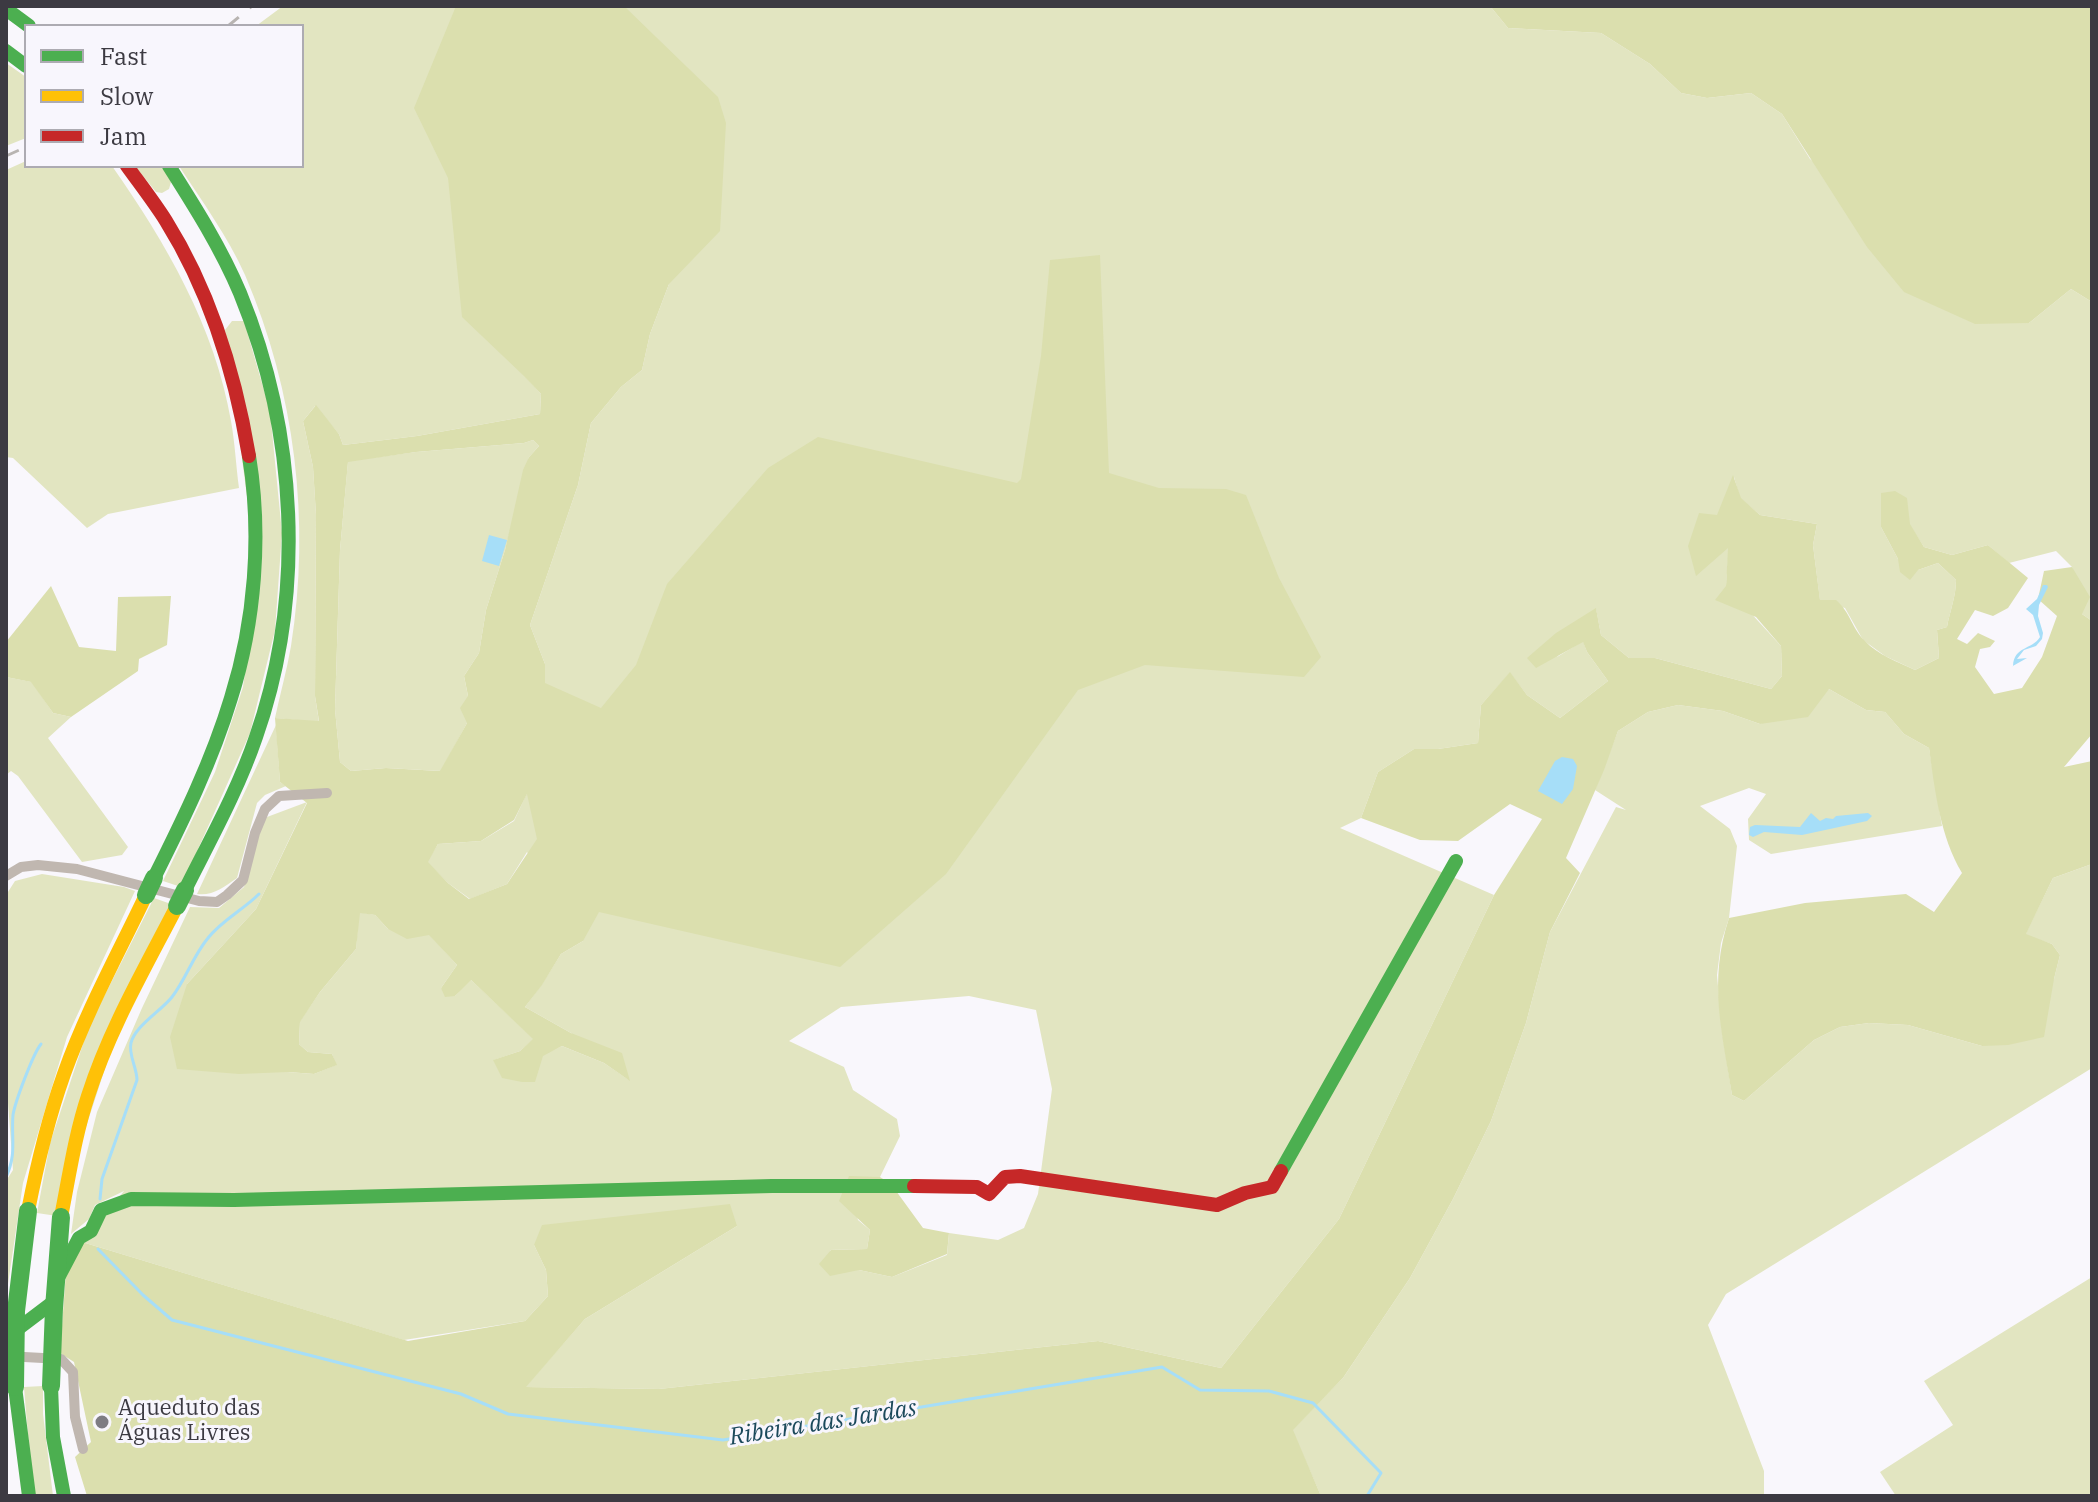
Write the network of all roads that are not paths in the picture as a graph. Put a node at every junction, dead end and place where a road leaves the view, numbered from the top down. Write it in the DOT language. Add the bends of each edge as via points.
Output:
graph roads {
  1 [pos="6,51"];
  2 [pos="24,64"];
  3 [pos="128,168"];
  4 [pos="170,168"];
  5 [pos="327,793"];
  6 [pos="1456,861"];
  7 [pos="6,876"];
  8 [pos="6,1341"];
  9 [pos="6,1356"];
  10 [pos="15,1391"];
  11 [pos="83,1449"];
  12 [pos="20,1496"];
  13 [pos="29,1496"];
  14 [pos="64,1496"];
  1 -- 2 [label="main road"];
  3 -- 10 [label="main road, bridge" via="197,277 234,373 252,477 254,574 232,696 196,794 84,1025 38,1157 16,1311"];
  4 -- 14 [label="main road, bridge" via="225,256 260,344 285,463 288,590 264,714 244,769 130,995 90,1092 73,1153 61,1217 51,1386"];
  5 -- 7 [label="street" via="279,796 265,809 243,880 217,902 77,869 38,865"];
  6 -- 8 [label="main road" via="1272,1187 1217,1205 1020,1176 1005,1177 989,1194 977,1187 866,1185 131,1199 101,1210 60,1273 52,1303"];
  9 -- 11 [label="street" via="61,1359 73,1372"];
  10 -- 12 [label="main road" via="12,1415"];
  10 -- 13 [label="main road"];
}
